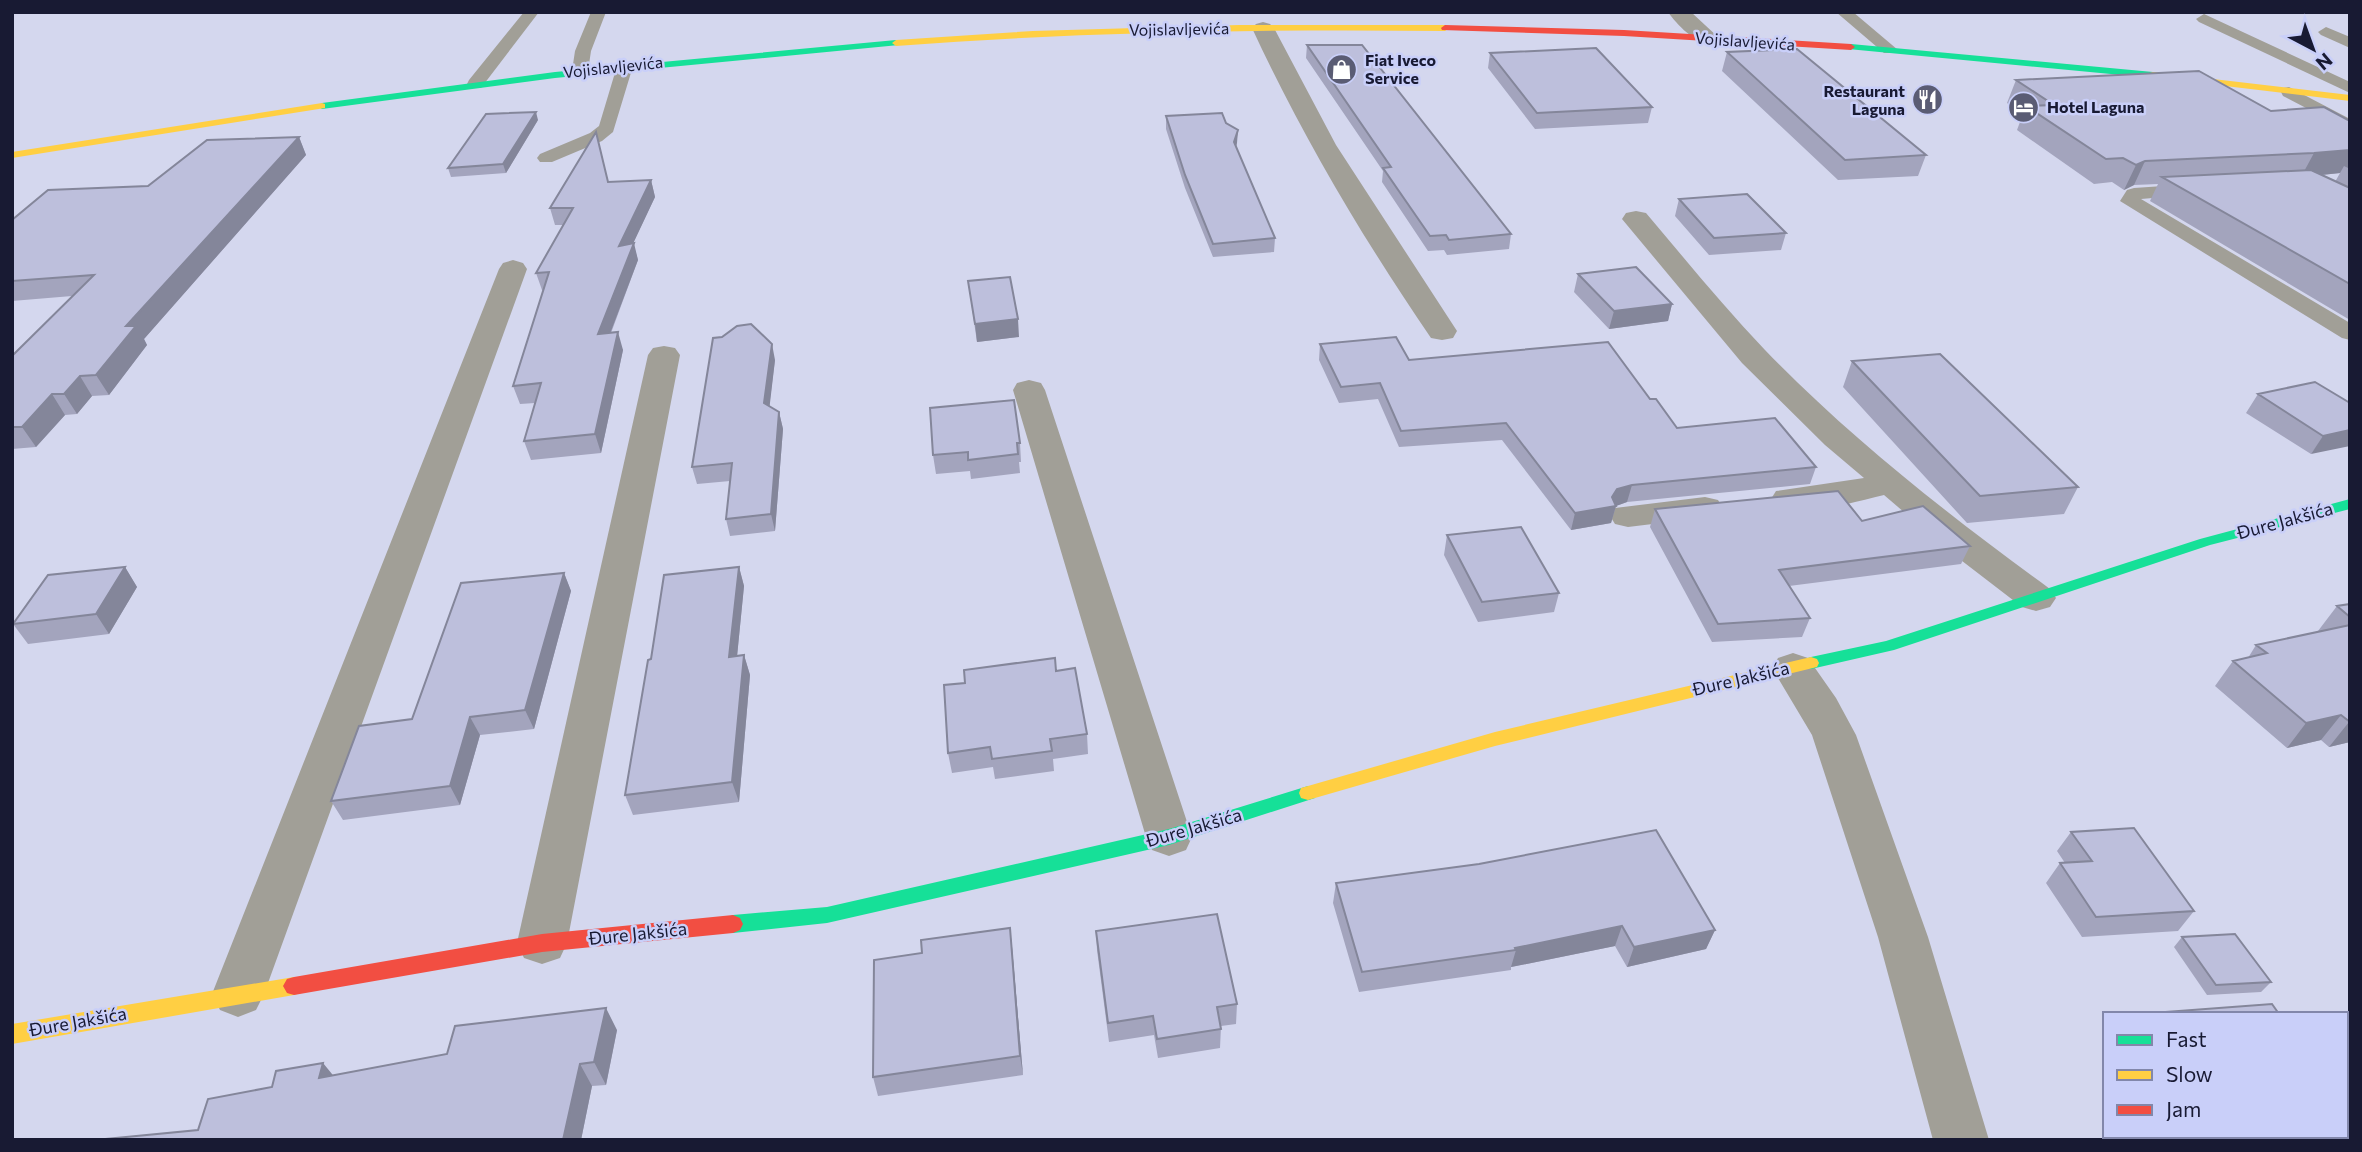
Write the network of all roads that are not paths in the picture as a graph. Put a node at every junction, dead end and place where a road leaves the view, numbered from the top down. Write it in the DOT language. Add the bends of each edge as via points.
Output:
graph roads {
  1 [pos="532,12"];
  2 [pos="599,12"];
  3 [pos="1678,12"];
  4 [pos="1843,12"];
  5 [pos="2204,19"];
  6 [pos="1263,27"];
  7 [pos="2326,32"];
  8 [pos="1708,38"];
  9 [pos="2350,43"];
  10 [pos="1891,50"];
  11 [pos="625,66"];
  12 [pos="580,71"];
  13 [pos="2206,82"];
  14 [pos="475,84"];
  15 [pos="2350,88"];
  16 [pos="2289,92"];
  17 [pos="2350,98"];
  18 [pos="2240,104"];
  19 [pos="2350,126"];
  20 [pos="12,155"];
  21 [pos="546,158"];
  22 [pos="2208,190"];
  23 [pos="1636,219"];
  24 [pos="513,269"];
  25 [pos="1442,331"];
  26 [pos="2350,333"];
  27 [pos="664,355"];
  28 [pos="1029,390"];
  29 [pos="1891,483"];
  30 [pos="2350,504"];
  31 [pos="1628,516"];
  32 [pos="2036,598"];
  33 [pos="1793,668"];
  34 [pos="1169,837"];
  35 [pos="542,943"];
  36 [pos="238,994"];
  37 [pos="12,1034"];
  38 [pos="1961,1140"];
  1 -- 14 [label="lane"];
  2 -- 12 [label="lane"];
  3 -- 8 [label="street"];
  4 -- 10 [label="lane"];
  5 -- 15 [label="lane"];
  6 -- 8 [label="main road, Vojislavljevića" via="1462,27"];
  6 -- 11 [label="main road, Vojislavljevića" via="938,38"];
  6 -- 25 [label="street" via="1292,93 1347,187"];
  7 -- 9 [label="lane"];
  8 -- 10 [label="main road, Vojislavljevića"];
  10 -- 13 [label="main road, Vojislavljevića"];
  11 -- 12 [label="main road, Vojislavljevića"];
  11 -- 21 [label="lane" via="607,128"];
  12 -- 14 [label="main road, Vojislavljevića"];
  13 -- 16 [label="main road, Vojislavljevića"];
  13 -- 18 [label="lane"];
  14 -- 20 [label="main road, Vojislavljevića"];
  16 -- 17 [label="main road, Vojislavljevića"];
  16 -- 19 [label="lane"];
  22 -- 26 [label="lane" via="2134,194 2130,201"];
  23 -- 29 [label="street" via="1753,356"];
  24 -- 36 [label="street"];
  27 -- 35 [label="street"];
  28 -- 34 [label="street"];
  29 -- 31 [label="street" via="1838,495"];
  29 -- 32 [label="street"];
  30 -- 32 [label="main road, Đure Jakšića" via="2205,542"];
  32 -- 33 [label="main road, Đure Jakšića" via="1888,646"];
  33 -- 34 [label="main road, Đure Jakšića" via="1417,758"];
  33 -- 38 [label="street" via="1834,735 1903,937"];
  34 -- 35 [label="main road, Đure Jakšića" via="827,915"];
  35 -- 36 [label="main road, Đure Jakšića"];
  36 -- 37 [label="main road, Đure Jakšića"];
}
